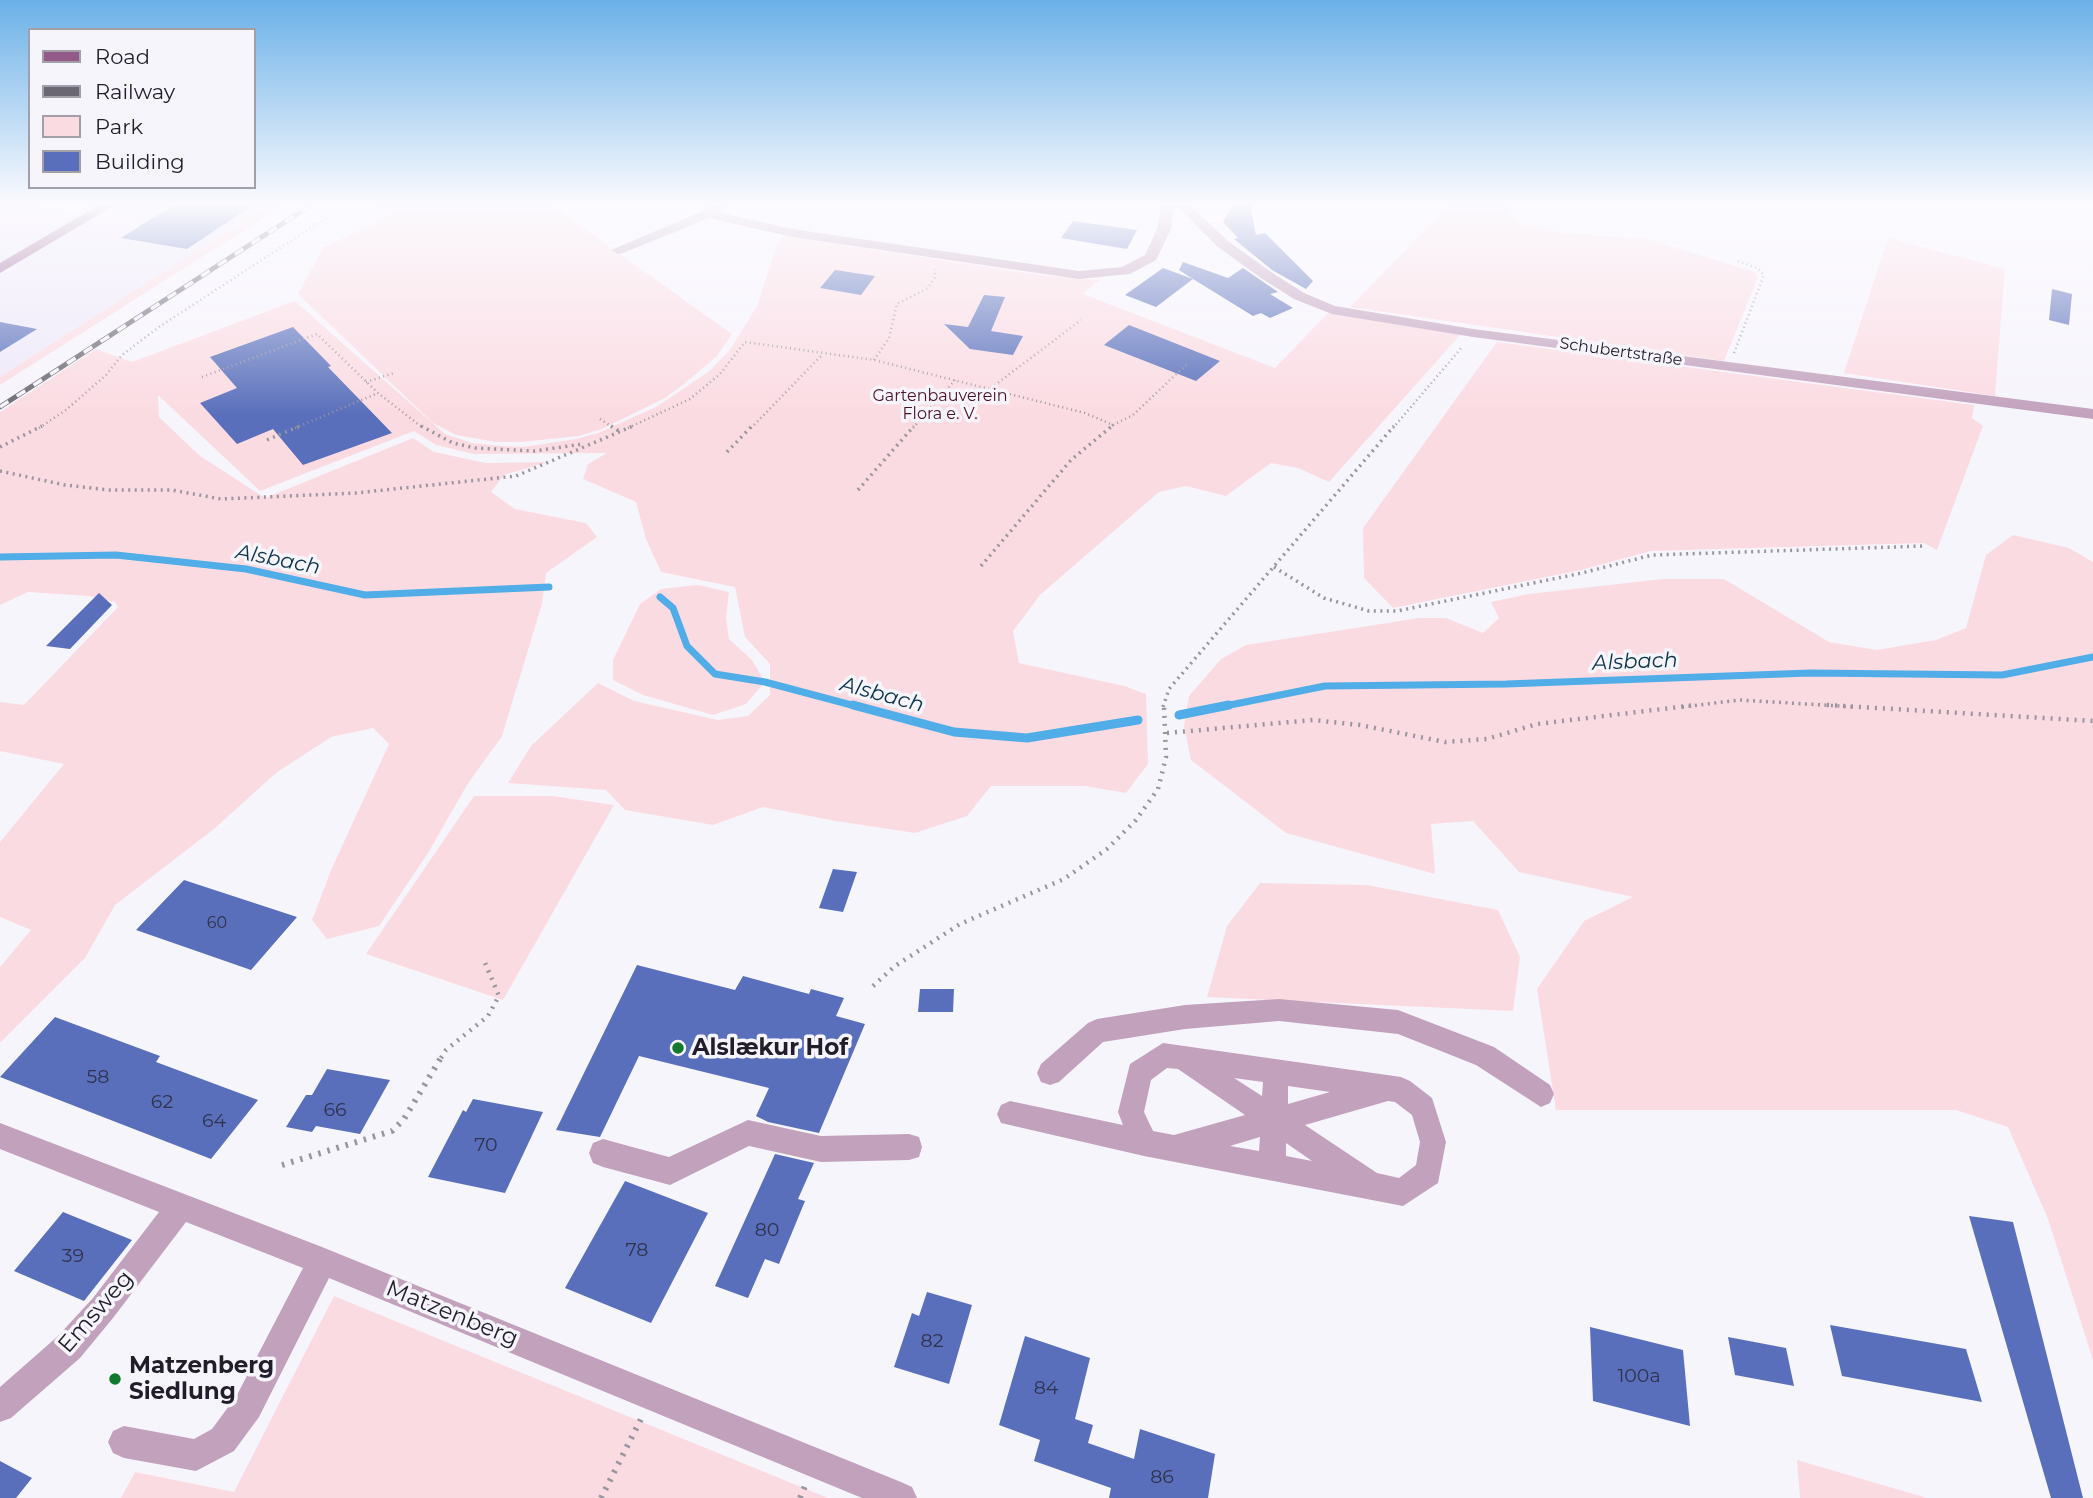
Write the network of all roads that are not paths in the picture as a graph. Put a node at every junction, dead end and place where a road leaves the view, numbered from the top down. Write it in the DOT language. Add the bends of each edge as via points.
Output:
graph roads {
  1 [pos="1266,275"];
  2 [pos="2093,414"];
  3 [pos="1182,1058"];
  4 [pos="1276,1072"];
  5 [pos="1050,1073"];
  6 [pos="1390,1089"];
  7 [pos="1541,1094"];
  8 [pos="1010,1114"];
  9 [pos="1274,1120"];
  10 [pos="0,1136"];
  11 [pos="1144,1143"];
  12 [pos="909,1147"];
  13 [pos="1173,1149"];
  14 [pos="603,1153"];
  15 [pos="1272,1167"];
  16 [pos="1374,1187"];
  17 [pos="180,1207"];
  18 [pos="321,1261"];
  19 [pos="0,1407"];
  20 [pos="124,1442"];
  21 [pos="901,1498"];
  1 -- 2 [label="street, Schubertstraße" via="1332,310 1473,333"];
  3 -- 4 [label="street"];
  3 -- 9 [label="street"];
  3 -- 11 [label="street" via="1163,1055 1139,1073 1131,1112"];
  4 -- 6 [label="street"];
  4 -- 9 [label="street"];
  5 -- 7 [label="street" via="1097,1031 1185,1017 1279,1010 1398,1023 1485,1056"];
  6 -- 9 [label="street"];
  6 -- 16 [label="street" via="1401,1090 1423,1107 1433,1142 1430,1163 1428,1173 1403,1192"];
  8 -- 11 [label="street"];
  9 -- 13 [label="street"];
  9 -- 15 [label="street"];
  9 -- 16 [label="street"];
  10 -- 17 [label="street, Matzenberg"];
  11 -- 13 [label="street"];
  12 -- 14 [label="street" via="821,1149 748,1133 670,1171"];
  13 -- 15 [label="street"];
  15 -- 16 [label="street"];
  17 -- 18 [label="street, Matzenberg"];
  17 -- 19 [label="street, Emsweg" via="69,1347"];
  18 -- 20 [label="street" via="248,1406 223,1440 196,1455"];
  18 -- 21 [label="street, Matzenberg"];
}
